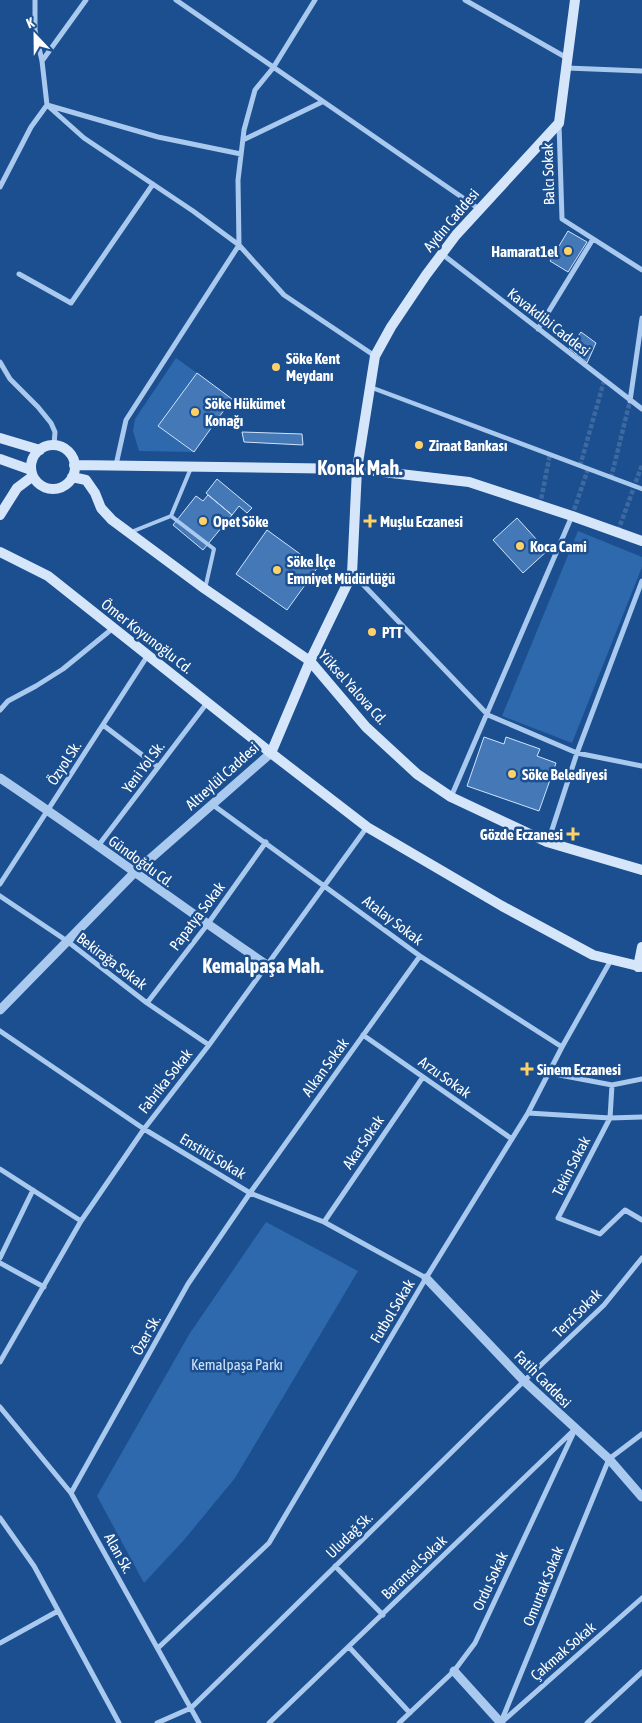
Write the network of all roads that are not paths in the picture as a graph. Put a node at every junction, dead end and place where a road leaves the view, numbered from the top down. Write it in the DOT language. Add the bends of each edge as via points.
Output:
graph roads {
  1 [pos="35,0"];
  2 [pos="86,0"];
  3 [pos="176,0"];
  4 [pos="315,0"];
  5 [pos="465,0"];
  6 [pos="575,0"];
  7 [pos="42,61"];
  8 [pos="567,63"];
  9 [pos="273,68"];
  10 [pos="642,71"];
  11 [pos="322,102"];
  12 [pos="47,105"];
  13 [pos="559,124"];
  14 [pos="243,140"];
  15 [pos="241,154"];
  16 [pos="153,184"];
  17 [pos="0,187"];
  18 [pos="478,209"];
  19 [pos="593,239"];
  20 [pos="239,245"];
  21 [pos="442,254"];
  22 [pos="642,270"];
  23 [pos="19,274"];
  24 [pos="642,318"];
  25 [pos="538,329"];
  26 [pos="376,356"];
  27 [pos="0,362"];
  28 [pos="370,387"];
  29 [pos="630,402"];
  30 [pos="642,409"];
  31 [pos="0,438"];
  32 [pos="54,445"];
  33 [pos="40,450"];
  34 [pos="0,459"];
  35 [pos="74,465"];
  36 [pos="116,466"];
  37 [pos="192,466"];
  38 [pos="357,469"];
  39 [pos="32,473"];
  40 [pos="72,477"];
  41 [pos="642,489"];
  42 [pos="0,515"];
  43 [pos="171,516"];
  44 [pos="572,516"];
  45 [pos="130,533"];
  46 [pos="642,541"];
  47 [pos="0,552"];
  48 [pos="352,574"];
  49 [pos="642,581"];
  50 [pos="205,589"];
  51 [pos="112,628"];
  52 [pos="148,655"];
  53 [pos="310,661"];
  54 [pos="207,703"];
  55 [pos="0,710"];
  56 [pos="488,715"];
  57 [pos="103,725"];
  58 [pos="577,753"];
  59 [pos="271,754"];
  60 [pos="642,766"];
  61 [pos="158,767"];
  62 [pos="0,778"];
  63 [pos="451,797"];
  64 [pos="213,805"];
  65 [pos="48,810"];
  66 [pos="367,827"];
  67 [pos="266,842"];
  68 [pos="548,842"];
  69 [pos="98,846"];
  70 [pos="642,870"];
  71 [pos="134,873"];
  72 [pos="0,884"];
  73 [pos="325,886"];
  74 [pos="0,896"];
  75 [pos="207,925"];
  76 [pos="67,942"];
  77 [pos="642,947"];
  78 [pos="420,956"];
  79 [pos="611,960"];
  80 [pos="267,965"];
  81 [pos="640,967"];
  82 [pos="147,1003"];
  83 [pos="0,1010"];
  84 [pos="0,1031"];
  85 [pos="363,1035"];
  86 [pos="210,1045"];
  87 [pos="562,1047"];
  88 [pos="549,1073"];
  89 [pos="424,1077"];
  90 [pos="642,1079"];
  91 [pos="612,1085"];
  92 [pos="528,1113"];
  93 [pos="642,1117"];
  94 [pos="610,1118"];
  95 [pos="144,1129"];
  96 [pos="512,1139"];
  97 [pos="0,1169"];
  98 [pos="33,1190"];
  99 [pos="250,1193"];
  100 [pos="642,1220"];
  101 [pos="81,1221"];
  102 [pos="324,1222"];
  103 [pos="0,1258"];
  104 [pos="642,1258"];
  105 [pos="0,1263"];
  106 [pos="426,1278"];
  107 [pos="44,1286"];
  108 [pos="0,1362"];
  109 [pos="524,1381"];
  110 [pos="0,1406"];
  111 [pos="575,1429"];
  112 [pos="642,1434"];
  113 [pos="608,1459"];
  114 [pos="71,1493"];
  115 [pos="642,1497"];
  116 [pos="0,1518"];
  117 [pos="335,1566"];
  118 [pos="642,1598"];
  119 [pos="58,1611"];
  120 [pos="383,1615"];
  121 [pos="0,1643"];
  122 [pos="349,1647"];
  123 [pos="158,1648"];
  124 [pos="454,1671"];
  125 [pos="642,1672"];
  126 [pos="191,1708"];
  127 [pos="410,1713"];
  128 [pos="119,1723"];
  129 [pos="157,1723"];
  130 [pos="199,1723"];
  131 [pos="269,1723"];
  132 [pos="399,1723"];
  133 [pos="501,1723"];
  134 [pos="587,1723"];
  1 -- 7 [label="street" via="35,30"];
  2 -- 7 [label="street"];
  3 -- 9 [label="street"];
  4 -- 9 [label="street"];
  5 -- 8 [label="street"];
  6 -- 8 [label="main road"];
  7 -- 12 [label="street"];
  8 -- 10 [label="street"];
  8 -- 13 [label="main road"];
  9 -- 11 [label="street"];
  9 -- 14 [label="street" via="255,90"];
  11 -- 14 [label="street"];
  11 -- 18 [label="street"];
  12 -- 15 [label="street" via="158,137"];
  12 -- 16 [label="street" via="84,138"];
  12 -- 17 [label="street" via="31,126"];
  13 -- 18 [label="main road, Aydın Caddesi"];
  13 -- 19 [label="street, Balcı Sokak" via="562,219"];
  14 -- 15 [label="street"];
  15 -- 20 [label="street"];
  16 -- 20 [label="street"];
  16 -- 23 [label="street" via="71,303"];
  18 -- 21 [label="main road, Aydın Caddesi"];
  19 -- 22 [label="street, Balcı Sokak"];
  19 -- 25 [label="street"];
  20 -- 26 [label="street" via="284,295"];
  20 -- 36 [label="street" via="126,420"];
  21 -- 25 [label="street, Kavakdibi Caddesi"];
  21 -- 26 [label="main road, Aydın Caddesi" via="390,327"];
  24 -- 29 [label="street"];
  25 -- 29 [label="street, Kavakdibi Caddesi"];
  26 -- 28 [label="main road, Aydın Caddesi"];
  27 -- 32 [label="street" via="10,379 51,423 55,432"];
  28 -- 38 [label="main road, Aydın Caddesi"];
  28 -- 41 [label="street"];
  29 -- 30 [label="street, Kavakdibi Caddesi"];
  31 -- 33 [label="main road"];
  32 -- 33 [label="main road"];
  32 -- 35 [label="main road" via="68,452"];
  33 -- 39 [label="main road" via="32,458"];
  34 -- 39 [label="main road"];
  35 -- 36 [label="main road"];
  35 -- 40 [label="main road"];
  36 -- 37 [label="main road"];
  37 -- 38 [label="main road"];
  37 -- 43 [label="lane"];
  38 -- 44 [label="main road" via="469,482"];
  38 -- 48 [label="main road, Altıeylül Caddesi"];
  39 -- 40 [label="main road" via="36,482 49,489 62,487"];
  39 -- 42 [label="main road"];
  40 -- 45 [label="main road, Yüksel Yalova Cd." via="86,480 101,508"];
  43 -- 45 [label="lane"];
  43 -- 50 [label="lane" via="214,549"];
  44 -- 46 [label="main road"];
  44 -- 56 [label="street"];
  45 -- 50 [label="main road, Yüksel Yalova Cd."];
  47 -- 51 [label="main road, Ömer Koyunoğlu Cd." via="48,576"];
  48 -- 53 [label="main road, Altıeylül Caddesi"];
  48 -- 56 [label="street"];
  49 -- 58 [label="street"];
  50 -- 53 [label="main road, Yüksel Yalova Cd."];
  51 -- 52 [label="main road, Ömer Koyunoğlu Cd."];
  51 -- 55 [label="street" via="63,669 8,701"];
  52 -- 54 [label="main road, Ömer Koyunoğlu Cd."];
  52 -- 57 [label="street, Özyol Sk."];
  53 -- 59 [label="main road, Altıeylül Caddesi"];
  53 -- 63 [label="main road, Yüksel Yalova Cd." via="366,727 417,774"];
  54 -- 59 [label="main road, Ömer Koyunoğlu Cd."];
  54 -- 61 [label="street, Yeni Yol Sk."];
  56 -- 58 [label="street"];
  56 -- 63 [label="street"];
  57 -- 61 [label="street"];
  57 -- 65 [label="street, Özyol Sk."];
  58 -- 60 [label="street"];
  58 -- 68 [label="street"];
  59 -- 64 [label="street, Altıeylül Caddesi"];
  59 -- 66 [label="main road, Ömer Koyunoğlu Cd."];
  61 -- 69 [label="street, Yeni Yol Sk."];
  62 -- 65 [label="street, Gündoğdu Cd."];
  63 -- 68 [label="main road, Yüksel Yalova Cd."];
  64 -- 67 [label="street, Atalay Sokak"];
  64 -- 71 [label="street, Altıeylül Caddesi"];
  65 -- 69 [label="street, Gündoğdu Cd."];
  65 -- 72 [label="street, Özyol Sk."];
  66 -- 73 [label="street, Fabrika Sokak"];
  66 -- 79 [label="main road, Ömer Koyunoğlu Cd." via="502,906 593,954"];
  67 -- 73 [label="street, Atalay Sokak"];
  67 -- 75 [label="street, Papatya Sokak"];
  68 -- 70 [label="main road, Yüksel Yalova Cd."];
  69 -- 71 [label="street, Gündoğdu Cd."];
  71 -- 75 [label="street, Gündoğdu Cd."];
  71 -- 76 [label="street, Altıeylül Caddesi"];
  73 -- 78 [label="street, Atalay Sokak"];
  73 -- 80 [label="street, Fabrika Sokak"];
  74 -- 76 [label="street, Bekirağa Sokak"];
  75 -- 80 [label="street, Gündoğdu Cd."];
  75 -- 82 [label="street, Papatya Sokak"];
  76 -- 82 [label="street, Bekirağa Sokak"];
  76 -- 83 [label="street, Altıeylül Caddesi"];
  77 -- 81 [label="main road"];
  78 -- 85 [label="street, Alkan Sokak"];
  78 -- 87 [label="street, Atalay Sokak"];
  79 -- 81 [label="main road, Ömer Koyunoğlu Cd."];
  79 -- 87 [label="street, Futbol Sokak"];
  80 -- 86 [label="street, Fabrika Sokak"];
  82 -- 86 [label="street, Bekirağa Sokak"];
  84 -- 95 [label="street, Enstitü Sokak"];
  85 -- 89 [label="street, Arzu Sokak"];
  85 -- 99 [label="street, Alkan Sokak"];
  86 -- 95 [label="street, Fabrika Sokak"];
  87 -- 88 [label="street, Futbol Sokak"];
  88 -- 91 [label="street"];
  88 -- 92 [label="street, Futbol Sokak"];
  89 -- 96 [label="street, Arzu Sokak"];
  89 -- 102 [label="street, Akar Sokak"];
  90 -- 91 [label="street"];
  91 -- 94 [label="street"];
  92 -- 94 [label="street"];
  92 -- 96 [label="street, Futbol Sokak"];
  93 -- 94 [label="street"];
  94 -- 100 [label="street, Tekin Sokak" via="558,1218 600,1234 625,1210"];
  95 -- 99 [label="street, Enstitü Sokak"];
  95 -- 101 [label="street, Fabrika Sokak"];
  96 -- 106 [label="street, Futbol Sokak"];
  97 -- 98 [label="street"];
  98 -- 101 [label="street"];
  98 -- 103 [label="street"];
  99 -- 102 [label="street, Enstitü Sokak"];
  99 -- 114 [label="street, Özer Sk." via="188,1284"];
  101 -- 107 [label="street, Fabrika Sokak"];
  102 -- 106 [label="street, Enstitü Sokak"];
  104 -- 109 [label="street, Terzi Sokak" via="604,1305"];
  105 -- 107 [label="street"];
  106 -- 109 [label="street, Fatih Caddesi"];
  106 -- 123 [label="street, Futbol Sokak" via="270,1542"];
  107 -- 108 [label="street, Fabrika Sokak"];
  109 -- 111 [label="street, Fatih Caddesi"];
  109 -- 117 [label="street, Uludağ Sk."];
  110 -- 114 [label="street, Alan Sk."];
  111 -- 113 [label="street, Fatih Caddesi"];
  111 -- 120 [label="street, Baransel Sokak"];
  111 -- 124 [label="street, Ordu Sokak" via="475,1643"];
  112 -- 113 [label="street"];
  113 -- 115 [label="street, Fatih Caddesi"];
  113 -- 133 [label="street, Omurtak Sokak"];
  114 -- 123 [label="street, Alan Sk."];
  116 -- 119 [label="street" via="34,1566"];
  117 -- 120 [label="street"];
  117 -- 126 [label="street, Uludağ Sk."];
  118 -- 133 [label="street, Çakmak Sokak"];
  119 -- 121 [label="street"];
  119 -- 128 [label="street"];
  120 -- 122 [label="street, Baransel Sokak"];
  122 -- 127 [label="street"];
  122 -- 131 [label="street, Baransel Sokak"];
  123 -- 126 [label="street, Alan Sk."];
  124 -- 127 [label="street, Ordu Sokak"];
  124 -- 133 [label="street"];
  125 -- 134 [label="street"];
  126 -- 129 [label="street"];
  126 -- 130 [label="street, Alan Sk."];
  127 -- 132 [label="street, Ordu Sokak"];
}
